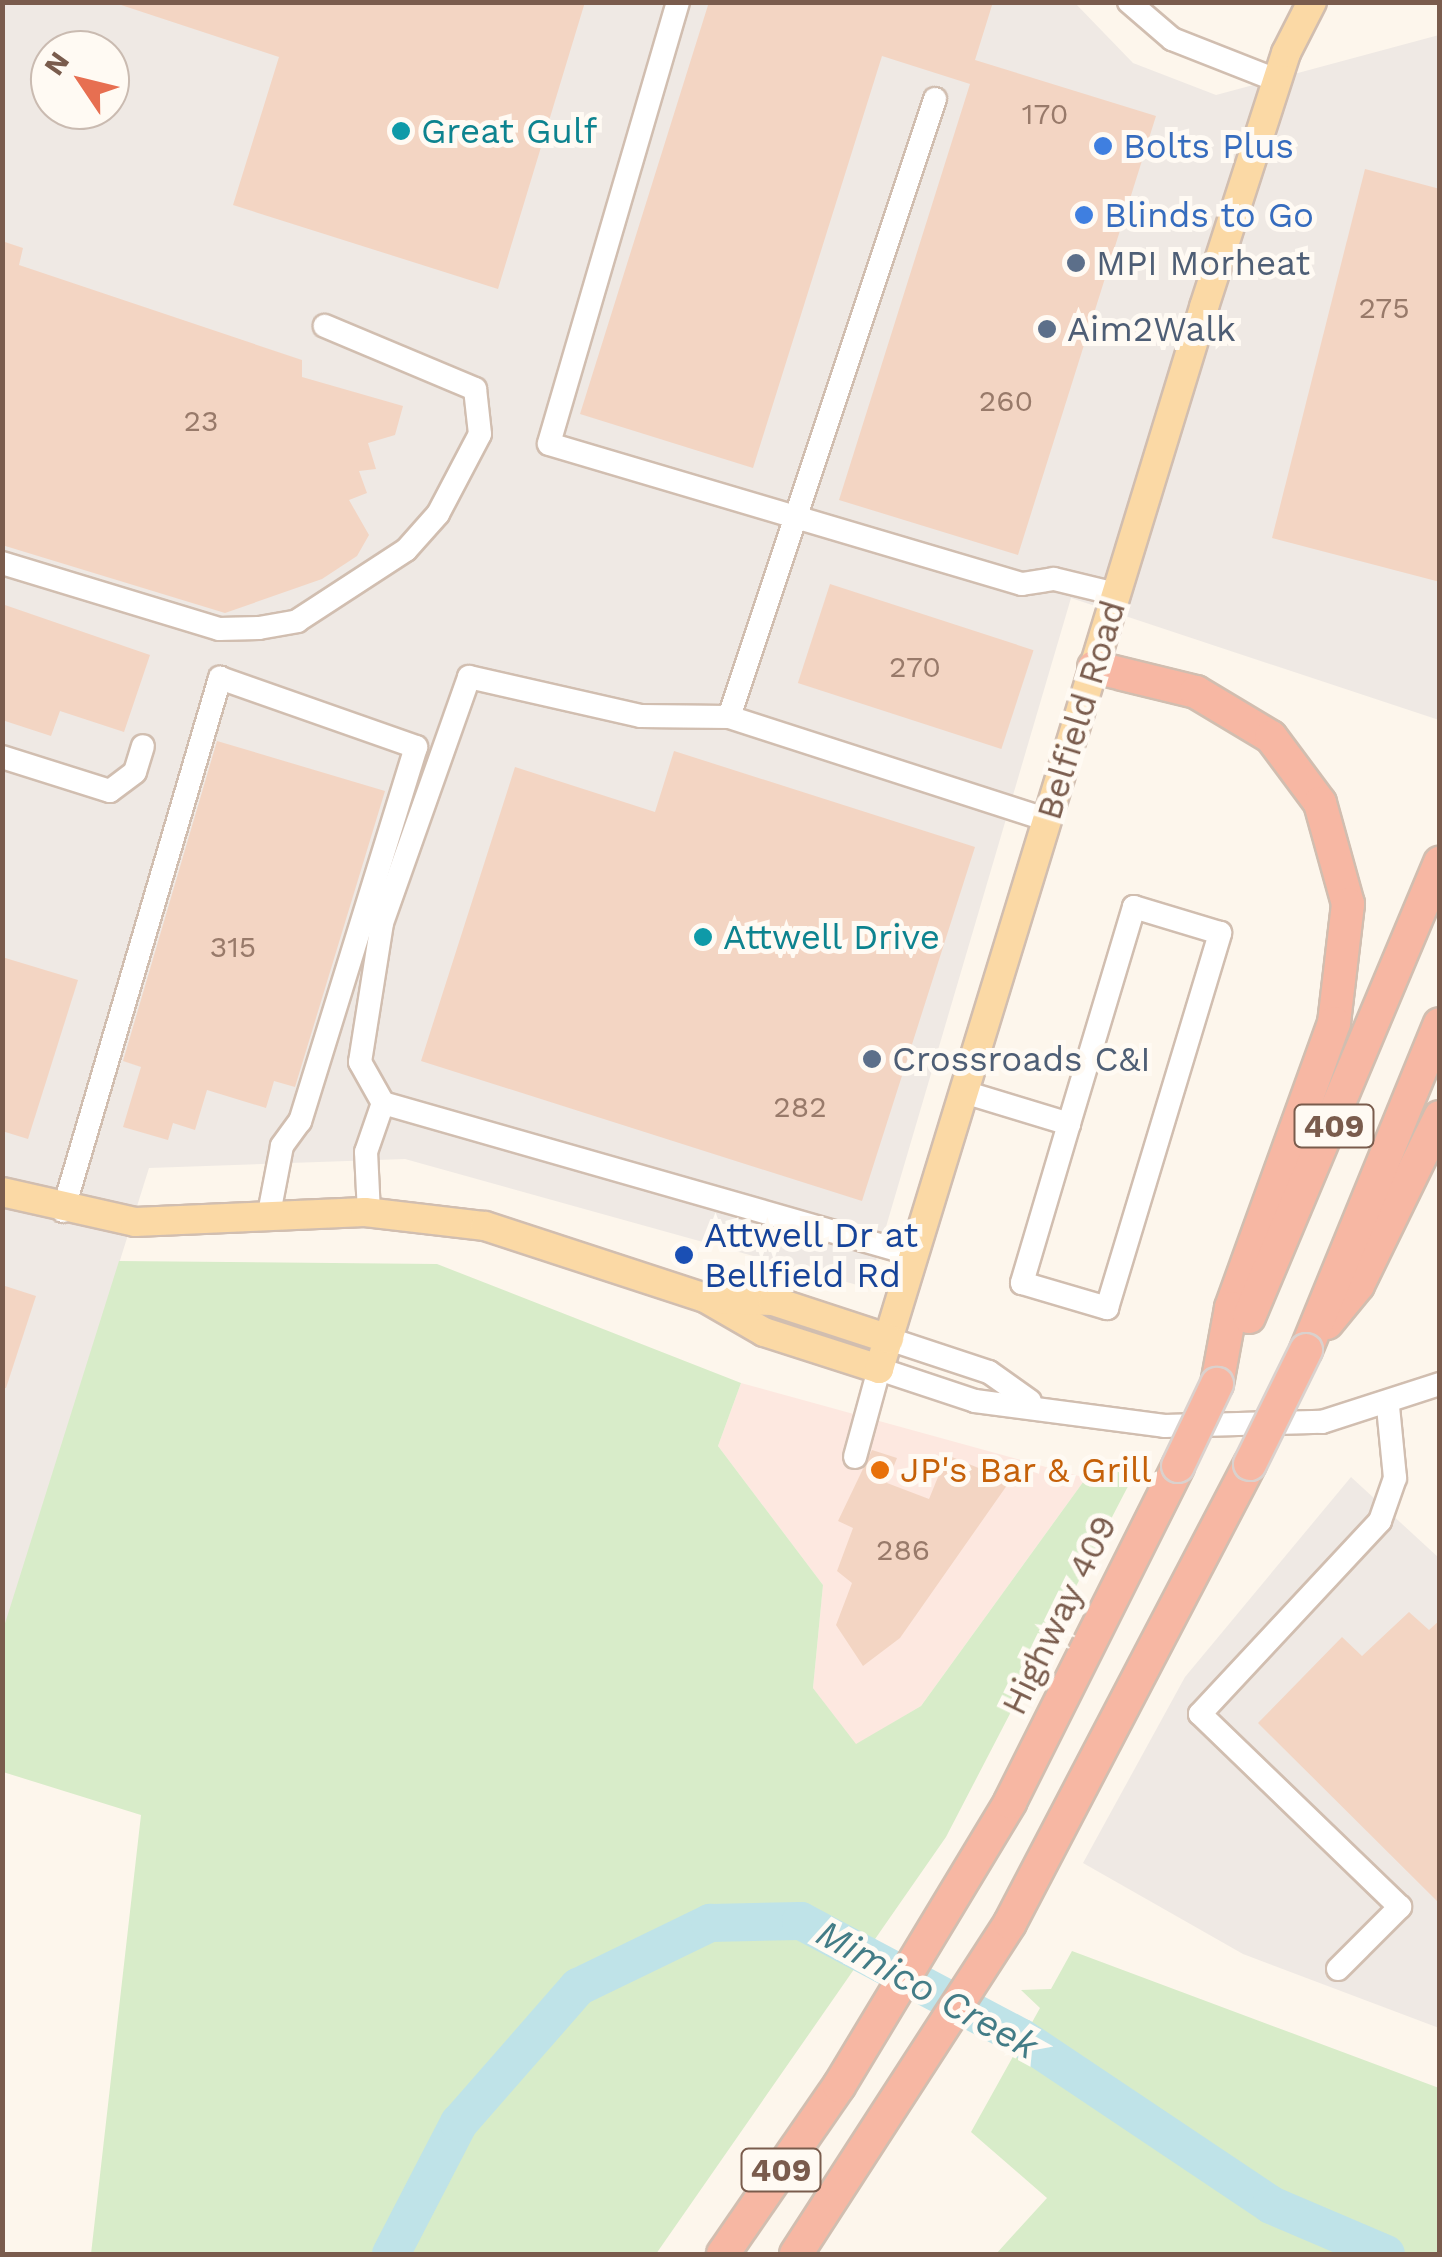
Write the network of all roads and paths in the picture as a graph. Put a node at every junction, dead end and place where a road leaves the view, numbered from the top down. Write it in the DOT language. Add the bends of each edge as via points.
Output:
graph roads {
  1 [pos="678,2"];
  2 [pos="1130,2"];
  3 [pos="1289,2"];
  4 [pos="1312,2"];
  5 [pos="1286,52"];
  6 [pos="1276,80"];
  7 [pos="935,99"];
  8 [pos="325,326"];
  9 [pos="793,516"];
  10 [pos="2,564"];
  11 [pos="1116,594"];
  12 [pos="1094,668"];
  13 [pos="730,717"];
  14 [pos="143,746"];
  15 [pos="2,757"];
  16 [pos="1047,820"];
  17 [pos="1440,862"];
  18 [pos="1440,1024"];
  19 [pos="964,1092"];
  20 [pos="384,1104"];
  21 [pos="1440,1118"];
  22 [pos="1069,1124"];
  23 [pos="2,1192"];
  24 [pos="63,1211"];
  25 [pos="370,1212"];
  26 [pos="268,1219"];
  27 [pos="914,1255"];
  28 [pos="705,1298"];
  29 [pos="888,1340"];
  30 [pos="1306,1350"];
  31 [pos="880,1370"];
  32 [pos="1217,1384"];
  33 [pos="1440,1384"];
  34 [pos="1030,1402"];
  35 [pos="1388,1406"];
  36 [pos="855,1457"];
  37 [pos="1338,1969"];
  38 [pos="723,2254"];
  39 [pos="796,2254"];
  1 -- 9 [label="street" via="550,444"];
  2 -- 6 [label="street" via="1172,39"];
  3 -- 5 [label="main road, Belfield Road"];
  4 -- 5 [label="main road, Belfield Road"];
  5 -- 6 [label="main road, Belfield Road"];
  6 -- 11 [label="main road, Belfield Road"];
  7 -- 9 [label="street"];
  8 -- 10 [label="street" via="476,389 480,434 438,514 406,550 297,621 259,628 219,629"];
  9 -- 11 [label="street" via="1022,584 1054,579"];
  9 -- 13 [label="street"];
  11 -- 12 [label="main road, Belfield Road"];
  12 -- 16 [label="main road, Belfield Road"];
  12 -- 32 [label="highway" via="1196,692 1271,737 1320,803 1348,904 1334,1022 1231,1308"];
  13 -- 16 [label="street"];
  13 -- 20 [label="street" via="641,716 469,677 382,924 360,1062"];
  14 -- 15 [label="street" via="135,772 110,791"];
  16 -- 19 [label="main road, Belfield Road"];
  17 -- 32 [label="highway, Highway 409 / 409"];
  18 -- 30 [label="highway, 409"];
  19 -- 22 [label="street"];
  19 -- 27 [label="main road, Belfield Road"];
  20 -- 25 [label="street" via="366,1152"];
  20 -- 27 [label="street"];
  21 -- 30 [label="highway" via="1358,1285"];
  22 -- 22 [label="street" via="1022,1283 1107,1308 1220,933 1134,908"];
  23 -- 24 [label="main road"];
  24 -- 26 [label="main road" via="135,1222"];
  24 -- 26 [label="street" via="220,678 416,747 300,1121 282,1146"];
  25 -- 26 [label="main road"];
  25 -- 28 [label="main road" via="485,1226"];
  27 -- 29 [label="main road, Belfield Road"];
  28 -- 29 [label="main road" via="773,1302"];
  28 -- 31 [label="main road" via="764,1332"];
  29 -- 31 [label="main road, Belfield Road"];
  29 -- 34 [label="street" via="989,1372"];
  30 -- 39 [label="highway, 409, bridge" via="1010,1923"];
  31 -- 34 [label="street" via="975,1401"];
  31 -- 36 [label="street"];
  32 -- 38 [label="highway, Highway 409 / 409, bridge" via="959,1891 839,2086"];
  33 -- 35 [label="street"];
  34 -- 35 [label="street" via="1148,1424 1230,1427 1322,1422"];
  35 -- 37 [label="street" via="1396,1478 1380,1522 1200,1714 1400,1907"];
}
